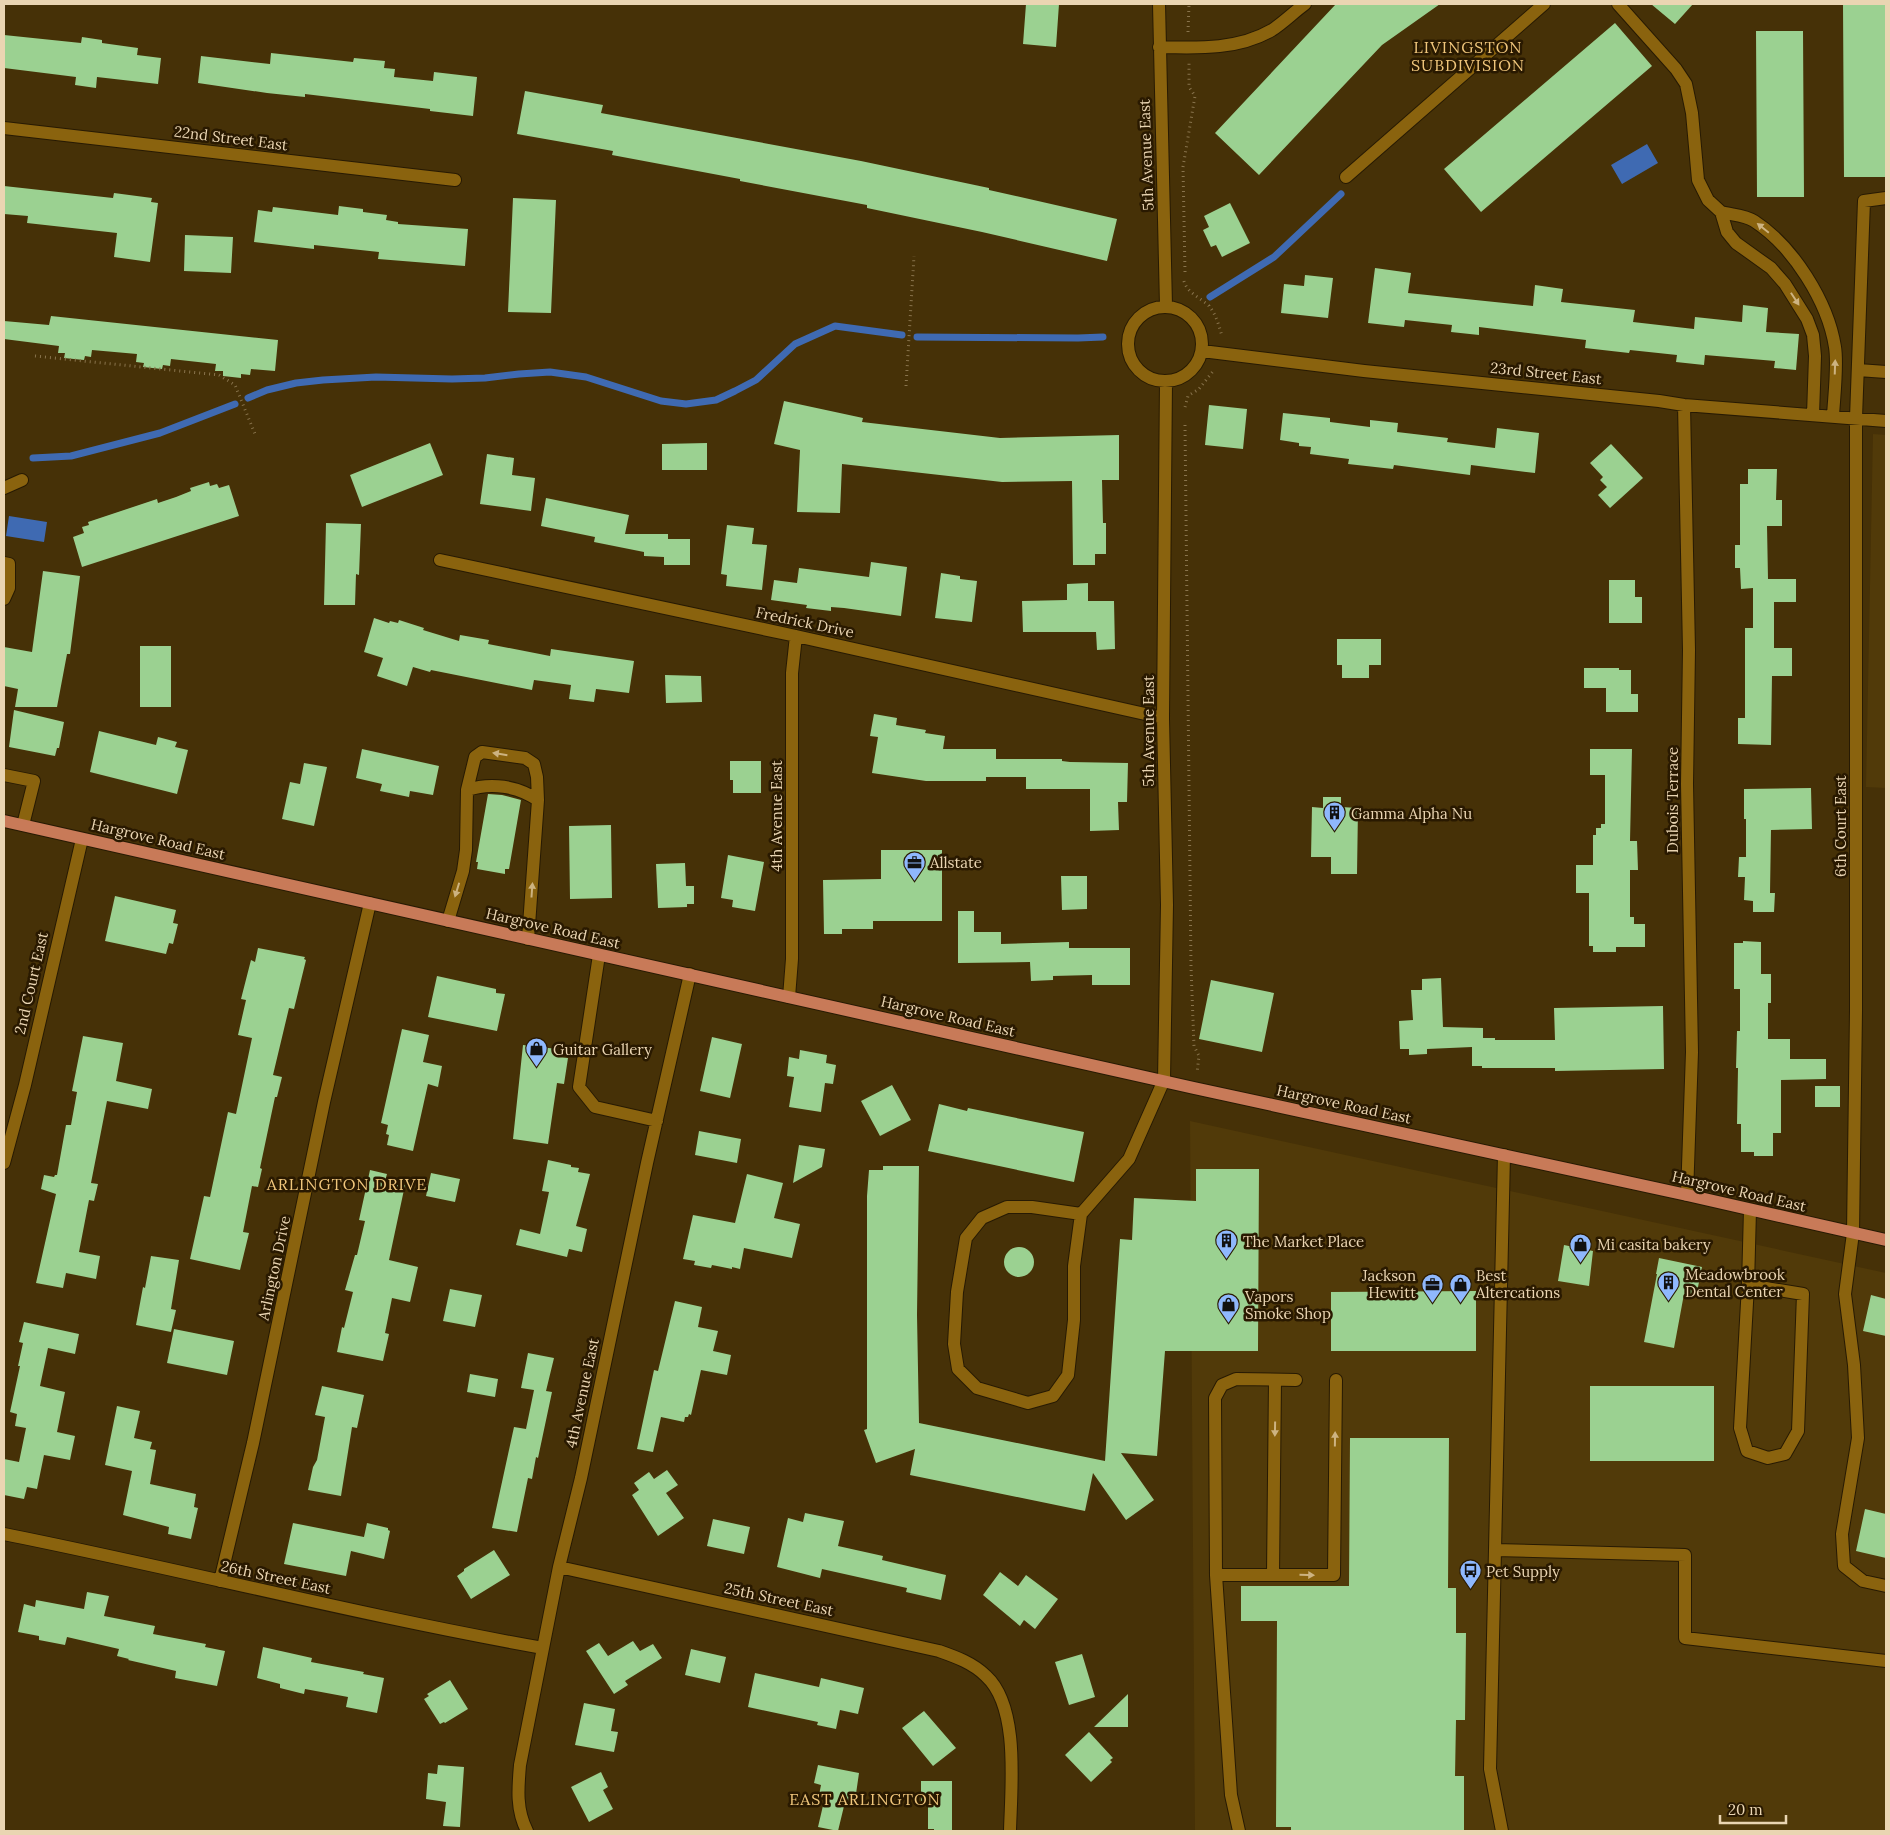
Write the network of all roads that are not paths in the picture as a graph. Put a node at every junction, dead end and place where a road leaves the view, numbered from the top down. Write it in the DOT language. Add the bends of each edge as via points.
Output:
graph roads {
  1 [pos="1159,4"];
  2 [pos="1305,4"];
  3 [pos="1544,4"];
  4 [pos="1618,4"];
  5 [pos="1159,47"];
  6 [pos="4,128"];
  7 [pos="1346,176"];
  8 [pos="456,180"];
  9 [pos="1886,198"];
  10 [pos="1721,212"];
  11 [pos="1166,306"];
  12 [pos="1202,351"];
  13 [pos="1858,370"];
  14 [pos="1886,372"];
  15 [pos="1166,381"];
  16 [pos="1684,405"];
  17 [pos="1813,415"];
  18 [pos="1833,416"];
  19 [pos="1856,418"];
  20 [pos="1886,420"];
  21 [pos="22,480"];
  22 [pos="4,488"];
  23 [pos="440,560"];
  24 [pos="4,563"];
  25 [pos="4,599"];
  26 [pos="796,636"];
  27 [pos="1163,718"];
  28 [pos="4,774"];
  29 [pos="467,790"];
  30 [pos="538,800"];
  31 [pos="4,821"];
  32 [pos="23,825"];
  33 [pos="82,839"];
  34 [pos="370,903"];
  35 [pos="448,921"];
  36 [pos="528,939"];
  37 [pos="599,955"];
  38 [pos="690,974"];
  39 [pos="789,997"];
  40 [pos="1164,1080"];
  41 [pos="657,1121"];
  42 [pos="1504,1155"];
  43 [pos="4,1164"];
  44 [pos="1687,1195"];
  45 [pos="1750,1210"];
  46 [pos="1081,1214"];
  47 [pos="1853,1233"];
  48 [pos="1886,1240"];
  49 [pos="1748,1285"];
  50 [pos="1275,1380"];
  51 [pos="1296,1380"];
  52 [pos="1336,1380"];
  53 [pos="4,1534"];
  54 [pos="1495,1550"];
  55 [pos="560,1567"];
  56 [pos="1216,1575"];
  57 [pos="1273,1575"];
  58 [pos="220,1581"];
  59 [pos="1886,1586"];
  60 [pos="543,1648"];
  61 [pos="1886,1661"];
  62 [pos="524,1826"];
  63 [pos="1010,1831"];
  64 [pos="1239,1831"];
  65 [pos="1502,1831"];
  1 -- 5 [label="street, 5th Avenue East"];
  2 -- 5 [label="street" via="1273,29 1248,41 1189,48"];
  3 -- 7 [label="street"];
  4 -- 10 [label="street" via="1686,84 1698,180 1708,200"];
  5 -- 11 [label="street, 5th Avenue East"];
  6 -- 8 [label="street, 22nd Street East"];
  9 -- 13 [label="street, 6th Court East" via="1864,200"];
  10 -- 17 [label="street, one-way" via="1727,232 1736,243 1771,268 1807,319 1815,356"];
  18 -- 10 [label="street, one-way" via="1835,348 1830,327 1805,274 1778,241 1754,221"];
  11 -- 12 [label="street" via="1179,309 1198,326"];
  11 -- 15 [label="street" via="1144,312 1135,320 1127,346 1139,371 1151,379"];
  12 -- 15 [label="street" via="1198,363 1189,372 1178,379"];
  12 -- 16 [label="street, 23rd Street East"];
  13 -- 14 [label="street"];
  13 -- 19 [label="street, 6th Court East"];
  15 -- 27 [label="street, 5th Avenue East"];
  16 -- 17 [label="street, 23rd Street East"];
  16 -- 44 [label="street, Dubois Terrace" via="1692,1052"];
  17 -- 18 [label="street, 23rd Street East"];
  18 -- 19 [label="street, 23rd Street East"];
  19 -- 20 [label="street, 23rd Street East"];
  19 -- 47 [label="street, 6th Court East"];
  21 -- 22 [label="street"];
  23 -- 26 [label="street, Fredrick Drive"];
  24 -- 25 [label="street" via="9,564 9,588"];
  26 -- 27 [label="street, Fredrick Drive"];
  26 -- 39 [label="street, 4th Avenue East" via="792,673 792,959"];
  27 -- 40 [label="street, 5th Avenue East" via="1167,905"];
  28 -- 32 [label="street" via="34,781"];
  29 -- 30 [label="street" via="490,785 527,793"];
  30 -- 29 [label="street, one-way" via="534,764 525,758 482,752 475,757"];
  29 -- 35 [label="street, one-way" via="463,871"];
  36 -- 30 [label="street, one-way"];
  31 -- 32 [label="main road, Hargrove Road East"];
  32 -- 33 [label="main road, Hargrove Road East"];
  33 -- 34 [label="main road, Hargrove Road East"];
  33 -- 43 [label="street, 2nd Court East"];
  34 -- 35 [label="main road, Hargrove Road East"];
  34 -- 58 [label="street, Arlington Drive"];
  35 -- 36 [label="main road, Hargrove Road East"];
  36 -- 37 [label="main road, Hargrove Road East"];
  37 -- 38 [label="main road, Hargrove Road East"];
  37 -- 41 [label="street" via="579,1087 594,1107"];
  38 -- 39 [label="main road, Hargrove Road East"];
  38 -- 41 [label="street, 4th Avenue East"];
  39 -- 40 [label="main road, Hargrove Road East"];
  40 -- 42 [label="main road, Hargrove Road East"];
  40 -- 46 [label="street" via="1129,1159"];
  41 -- 55 [label="street, 4th Avenue East"];
  42 -- 44 [label="main road, Hargrove Road East"];
  42 -- 54 [label="street"];
  44 -- 45 [label="main road, Hargrove Road East"];
  45 -- 47 [label="main road, Hargrove Road East"];
  45 -- 49 [label="street"];
  46 -- 46 [label="street" via="1007,1207 982,1218 966,1238 957,1292 954,1344 958,1369 977,1388 1028,1403 1053,1396 1068,1374 1074,1320 1074,1266"];
  47 -- 48 [label="main road, Hargrove Road East"];
  47 -- 59 [label="street, 6th Court East" via="1846,1294 1858,1438 1842,1534 1844,1566 1862,1581"];
  49 -- 49 [label="street" via="1740,1428 1747,1451 1768,1458 1785,1454 1798,1431 1803,1294"];
  50 -- 51 [label="street"];
  50 -- 56 [label="street" via="1236,1379 1222,1385 1216,1398"];
  50 -- 57 [label="street, one-way"];
  57 -- 52 [label="street, one-way" via="1334,1575"];
  53 -- 58 [label="street, 26th Street East"];
  54 -- 61 [label="street" via="1685,1555 1685,1638"];
  54 -- 65 [label="street" via="1490,1773"];
  55 -- 60 [label="street, 4th Avenue East"];
  55 -- 63 [label="street, 25th Street East" via="939,1651 965,1660 987,1676 1002,1699 1010,1726"];
  56 -- 57 [label="street"];
  56 -- 64 [label="street" via="1231,1795"];
  58 -- 60 [label="street, 26th Street East" via="477,1637"];
  60 -- 62 [label="street, 4th Avenue East" via="520,1765 518,1793"];
}
